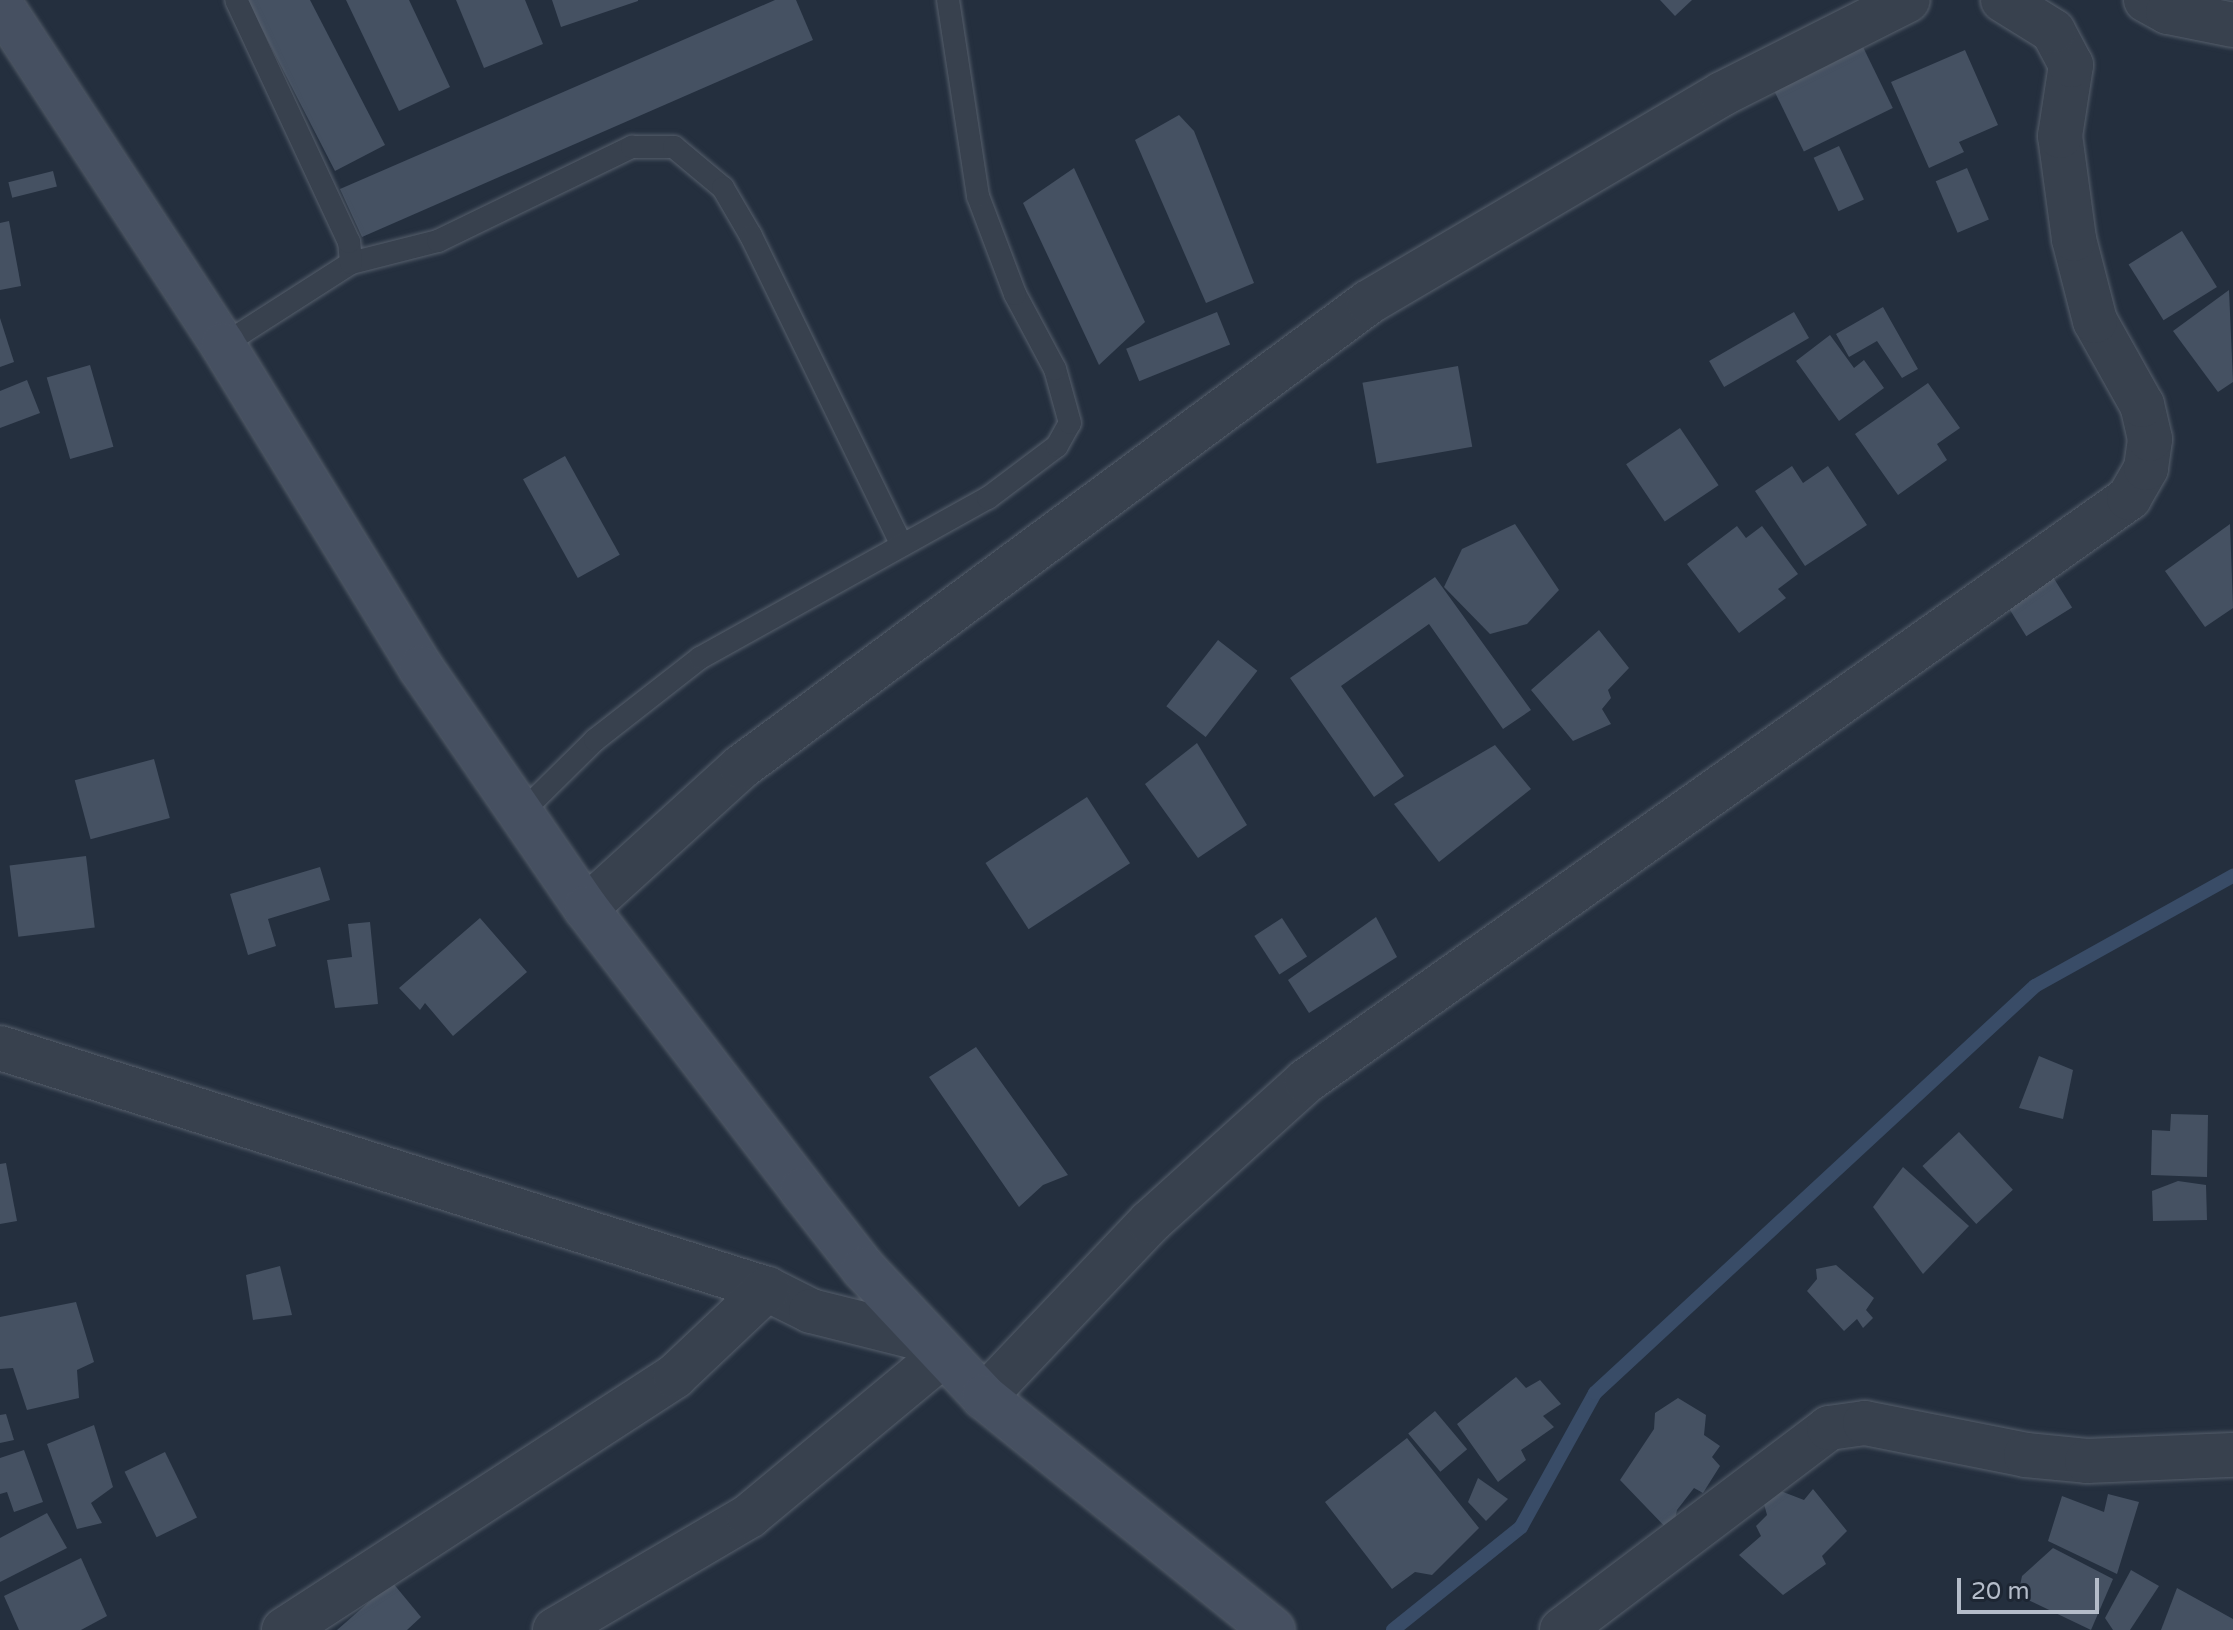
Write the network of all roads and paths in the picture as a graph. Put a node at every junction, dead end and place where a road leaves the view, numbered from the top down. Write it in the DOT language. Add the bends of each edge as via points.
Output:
graph roads {
  1 [pos="236,0"];
  2 [pos="948,0"];
  3 [pos="1908,0"];
  4 [pos="2003,0"];
  5 [pos="2146,0"];
  6 [pos="0,4"];
  7 [pos="2233,25"];
  8 [pos="351,263"];
  9 [pos="223,345"];
  10 [pos="901,543"];
  11 [pos="521,813"];
  12 [pos="586,908"];
  13 [pos="0,1048"];
  14 [pos="767,1289"];
  15 [pos="935,1348"];
  16 [pos="984,1397"];
  17 [pos="2233,1455"];
  18 [pos="284,1630"];
  19 [pos="555,1630"];
  20 [pos="1273,1630"];
  21 [pos="1562,1630"];
  1 -- 8 [label="lane" via="349,242"];
  2 -- 10 [label="lane" via="978,196 1015,294 1055,369 1070,423 1057,446 1022,475"];
  3 -- 12 [label="street" via="1709,101 1369,302 741,767"];
  4 -- 16 [label="street" via="2053,31 2071,65 2060,136 2076,252 2095,321 2142,405 2150,439 2146,468 2129,498 1306,1081 1150,1222"];
  5 -- 7 [label="street" via="2168,12"];
  6 -- 9 [label="street"];
  8 -- 9 [label="lane"];
  8 -- 10 [label="lane" via="438,241 632,147 674,147 730,200"];
  9 -- 11 [label="street" via="421,668"];
  10 -- 11 [label="lane" via="700,658 595,740"];
  11 -- 12 [label="street"];
  12 -- 15 [label="street" via="864,1269"];
  13 -- 14 [label="street"];
  14 -- 15 [label="street" via="811,1311"];
  14 -- 18 [label="street" via="675,1376"];
  15 -- 16 [label="street"];
  15 -- 19 [label="street" via="749,1516"];
  16 -- 20 [label="street"];
  17 -- 21 [label="street" via="2087,1461 2026,1455 1865,1423 1829,1428"];
}
